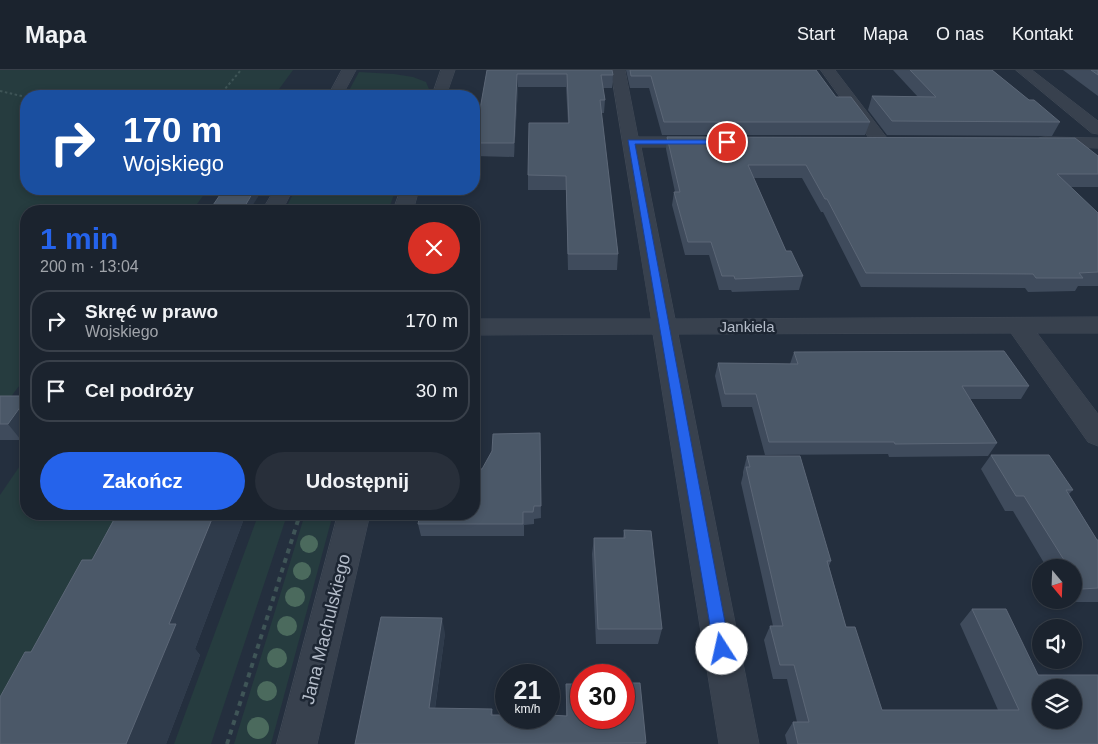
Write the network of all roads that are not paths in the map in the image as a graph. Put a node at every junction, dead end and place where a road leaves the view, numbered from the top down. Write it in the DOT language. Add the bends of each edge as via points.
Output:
graph roads {
  1 [pos="349,70"];
  2 [pos="448,70"];
  3 [pos="618,70"];
  4 [pos="828,70"];
  5 [pos="1023,70"];
  6 [pos="338,90"];
  7 [pos="441,90"];
  8 [pos="1098,129"];
  9 [pos="631,142"];
  10 [pos="717,142"];
  11 [pos="862,142"];
  12 [pos="881,142"];
  13 [pos="901,142"];
  14 [pos="1029,142"];
  15 [pos="1098,142"];
  16 [pos="1098,325"];
  17 [pos="1019,326"];
  18 [pos="664,327"];
  19 [pos="480,328"];
  20 [pos="1098,435"];
  21 [pos="353,520"];
  22 [pos="298,744"];
  23 [pos="739,744"];
  1 -- 6 [label="street"];
  2 -- 7 [label="street"];
  3 -- 9 [label="street"];
  4 -- 12 [label="street"];
  5 -- 8 [label="street"];
  9 -- 10 [label="street"];
  9 -- 18 [label="street"];
  11 -- 12 [label="street"];
  12 -- 13 [label="street"];
  14 -- 15 [label="street"];
  16 -- 17 [label="street, Jankiela"];
  17 -- 18 [label="street, Jankiela"];
  17 -- 20 [label="street"];
  18 -- 19 [label="street, Jankiela"];
  18 -- 23 [label="street"];
  21 -- 22 [label="street, Jana Machulskiego"];
}
